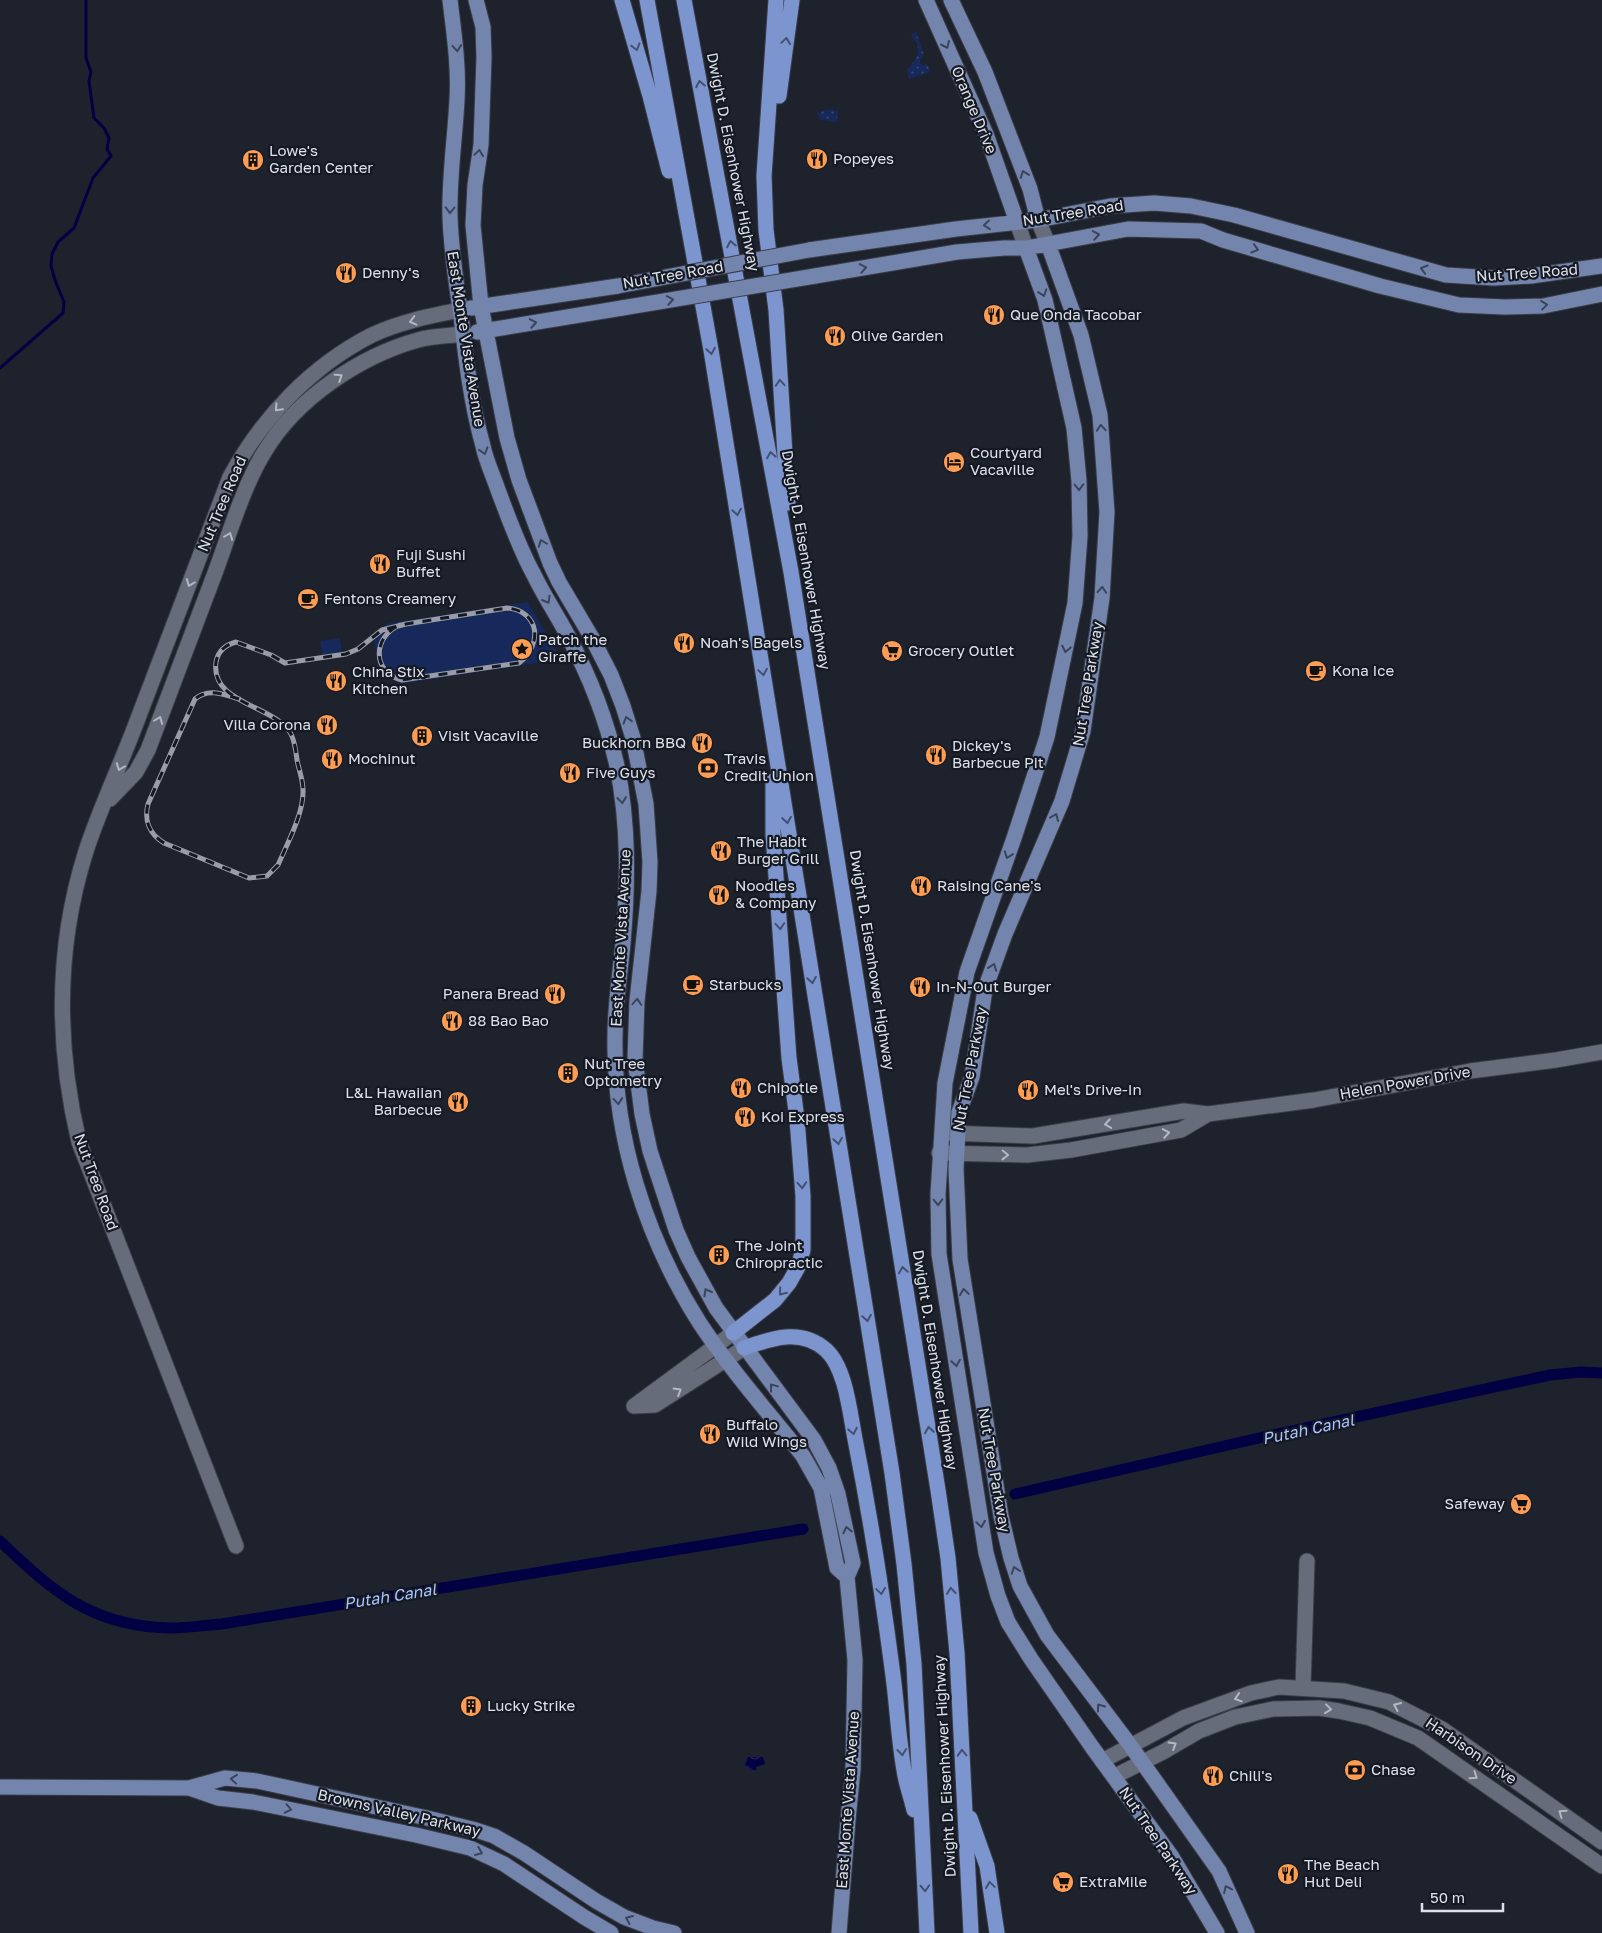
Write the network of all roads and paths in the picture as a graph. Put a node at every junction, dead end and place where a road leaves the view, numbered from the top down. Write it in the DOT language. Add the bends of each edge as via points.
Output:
graph roads {
  1 [pos="450,0"];
  2 [pos="476,0"];
  3 [pos="622,0"];
  4 [pos="647,0"];
  5 [pos="684,0"];
  6 [pos="776,0"];
  7 [pos="792,0"];
  8 [pos="926,0"];
  9 [pos="950,0"];
  10 [pos="764,176"];
  11 [pos="1038,220"];
  12 [pos="1017,222"];
  13 [pos="1048,244"];
  14 [pos="1026,248"];
  15 [pos="1602,266"];
  16 [pos="1602,294"];
  17 [pos="703,303"];
  18 [pos="481,306"];
  19 [pos="460,310"];
  20 [pos="485,332"];
  21 [pos="463,334"];
  22 [pos="792,572"];
  23 [pos="773,737"];
  24 [pos="129,742"];
  25 [pos="148,750"];
  26 [pos="105,804"];
  27 [pos="625,913"];
  28 [pos="636,1028"];
  29 [pos="615,1038"];
  30 [pos="1602,1052"];
  31 [pos="1208,1114"];
  32 [pos="644,1124"];
  33 [pos="941,1133"];
  34 [pos="957,1134"];
  35 [pos="939,1153"];
  36 [pos="957,1154"];
  37 [pos="733,1333"];
  38 [pos="715,1345"];
  39 [pos="744,1348"];
  40 [pos="727,1360"];
  41 [pos="236,1546"];
  42 [pos="1307,1561"];
  43 [pos="847,1577"];
  44 [pos="1304,1687"];
  45 [pos="1130,1745"];
  46 [pos="1102,1761"];
  47 [pos="1142,1762"];
  48 [pos="1115,1776"];
  49 [pos="0,1787"];
  50 [pos="189,1788"];
  51 [pos="317,1794"];
  52 [pos="246,1801"];
  53 [pos="964,1802"];
  54 [pos="412,1815"];
  55 [pos="331,1818"];
  56 [pos="416,1835"];
  57 [pos="494,1836"];
  58 [pos="1602,1842"];
  59 [pos="923,1844"];
  60 [pos="1602,1866"];
  61 [pos="525,1877"];
  62 [pos="588,1896"];
  63 [pos="611,1933"];
  64 [pos="674,1933"];
  65 [pos="839,1933"];
  66 [pos="927,1933"];
  67 [pos="971,1933"];
  68 [pos="997,1933"];
  69 [pos="1217,1933"];
  70 [pos="1247,1933"];
  1 -- 19 [label="main road, East Monte Vista Avenue, one-way" via="458,63 450,212"];
  18 -- 2 [label="main road, East Monte Vista Avenue, one-way" via="473,225 481,145 484,56 483,27"];
  3 -- 17 [label="highway, one-way"];
  4 -- 17 [label="highway, Dwight D. Eisenhower Highway"];
  22 -- 5 [label="highway, Dwight D. Eisenhower Highway, one-way"];
  6 -- 10 [label="highway"];
  10 -- 7 [label="highway, one-way" via="770,158"];
  8 -- 12 [label="main road, Orange Drive, one-way" via="986,134"];
  11 -- 9 [label="main road, Orange Drive, one-way" via="1030,189 988,80"];
  22 -- 10 [label="highway, one-way" via="776,310 766,230"];
  11 -- 12 [label="main road, Nut Tree Road"];
  11 -- 13 [label="street, Nut Tree Parkway"];
  15 -- 11 [label="main road, Nut Tree Road, one-way" via="1531,276 1446,275 1234,215 1191,206 1154,203 1110,206"];
  12 -- 14 [label="street, Nut Tree Parkway"];
  12 -- 18 [label="main road, Nut Tree Road, one-way, bridge" via="809,250 618,286"];
  13 -- 14 [label="main road, Nut Tree Road"];
  13 -- 16 [label="main road, Nut Tree Road, one-way" via="1128,229 1201,231 1373,284 1459,305 1543,306"];
  34 -- 13 [label="main road, Nut Tree Parkway, one-way" via="959,1112 972,1077 985,989 1062,802 1083,730 1102,598 1107,512 1100,415 1081,335"];
  20 -- 14 [label="main road, Nut Tree Road, one-way, bridge" via="957,252"];
  14 -- 33 [label="main road, Nut Tree Parkway, one-way" via="1045,300 1074,428 1080,527 1075,603 1047,737 967,972 945,1083"];
  17 -- 23 [label="highway, Dwight D. Eisenhower Highway, one-way"];
  18 -- 19 [label="main road, Nut Tree Road"];
  18 -- 20 [label="main road, East Monte Vista Avenue"];
  19 -- 21 [label="main road, East Monte Vista Avenue"];
  19 -- 24 [label="street, Nut Tree Road, one-way" via="401,324 372,335 332,360 296,390 244,450 230,477"];
  20 -- 21 [label="main road, Nut Tree Road"];
  28 -- 20 [label="main road, East Monte Vista Avenue, one-way" via="649,891 647,813 640,771 623,706 592,638 550,563 519,480"];
  25 -- 21 [label="street, Nut Tree Road, one-way" via="246,493 264,451 276,435 327,385 366,361 421,339"];
  21 -- 27 [label="main road, East Monte Vista Avenue, one-way" via="483,448 503,504 533,574 583,666 610,738 626,837"];
  53 -- 22 [label="highway, Dwight D. Eisenhower Highway, one-way" via="957,1652 940,1498"];
  23 -- 37 [label="highway, one-way" via="773,834 788,1058 803,1196 803,1250 789,1284 775,1300"];
  23 -- 59 [label="highway, Dwight D. Eisenhower Highway, one-way" via="892,1473 914,1664"];
  24 -- 25 [label="street"];
  24 -- 26 [label="street, Nut Tree Road, one-way"];
  25 -- 26 [label="street, Nut Tree Road" via="136,772"];
  26 -- 41 [label="street, Nut Tree Road" via="78,879 64,963 63,1045 69,1101 78,1142"];
  27 -- 28 [label="main road" via="632,928 624,1013 626,1022"];
  27 -- 29 [label="main road, East Monte Vista Avenue"];
  28 -- 32 [label="main road, East Monte Vista Avenue" via="635,1059"];
  29 -- 32 [label="main road" via="624,1045 631,1107"];
  29 -- 38 [label="main road, East Monte Vista Avenue, one-way" via="619,1112 643,1205 685,1299"];
  30 -- 31 [label="street, Helen Power Drive" via="1470,1071 1314,1100"];
  31 -- 34 [label="street, Helen Power Drive, one-way" via="1184,1111 1033,1136"];
  36 -- 31 [label="street, Helen Power Drive, one-way" via="1027,1155 1071,1150 1181,1130"];
  37 -- 32 [label="main road, East Monte Vista Avenue, one-way" via="708,1294 676,1230"];
  33 -- 34 [label="street, Helen Power Drive"];
  33 -- 35 [label="main road, Nut Tree Parkway"];
  34 -- 36 [label="main road, Nut Tree Parkway"];
  35 -- 36 [label="street, Helen Power Drive"];
  35 -- 46 [label="main road, Nut Tree Parkway, one-way" via="940,1254 986,1552 1008,1622"];
  45 -- 36 [label="main road, Nut Tree Parkway, one-way" via="1046,1634 1014,1568 994,1478 960,1260"];
  37 -- 38 [label="street"];
  37 -- 39 [label="main road, East Monte Vista Avenue"];
  38 -- 40 [label="main road, East Monte Vista Avenue"];
  38 -- 40 [label="street, one-way" via="634,1406 655,1405"];
  39 -- 40 [label="street"];
  43 -- 39 [label="main road, East Monte Vista Avenue, one-way" via="853,1563 838,1494 828,1468 814,1440"];
  39 -- 59 [label="highway, one-way" via="784,1337 799,1336 814,1341 828,1352 844,1383 866,1494 904,1770"];
  40 -- 43 [label="main road, East Monte Vista Avenue" via="804,1456 825,1502 837,1568"];
  42 -- 44 [label="street"];
  43 -- 65 [label="main road, East Monte Vista Avenue" via="855,1660 855,1720"];
  44 -- 45 [label="street, Harbison Drive, one-way" via="1279,1687 1224,1702 1183,1718"];
  58 -- 44 [label="street, Harbison Drive, one-way" via="1431,1722 1381,1700 1344,1691"];
  45 -- 46 [label="street, Harbison Drive"];
  45 -- 47 [label="main road, Nut Tree Parkway"];
  46 -- 48 [label="main road, Nut Tree Parkway"];
  47 -- 48 [label="street, Harbison Drive"];
  47 -- 60 [label="street, Harbison Drive, one-way" via="1199,1731 1254,1712 1311,1708 1356,1714 1426,1743"];
  70 -- 47 [label="main road, Nut Tree Parkway, one-way" via="1219,1871"];
  48 -- 69 [label="main road, Nut Tree Parkway" via="1172,1857"];
  49 -- 50 [label="main road, Browns Valley Parkway"];
  51 -- 50 [label="main road, Browns Valley Parkway, one-way" via="225,1778"];
  50 -- 52 [label="main road, Browns Valley Parkway" via="218,1798"];
  51 -- 52 [label="main road" via="307,1799 253,1793"];
  51 -- 54 [label="main road, Browns Valley Parkway"];
  52 -- 55 [label="main road, Browns Valley Parkway, one-way"];
  53 -- 67 [label="highway, Dwight D. Eisenhower Highway"];
  68 -- 53 [label="highway, one-way" via="987,1866"];
  54 -- 55 [label="main road" via="403,1824 356,1814"];
  54 -- 56 [label="main road"];
  54 -- 57 [label="main road, Browns Valley Parkway"];
  55 -- 56 [label="main road, Browns Valley Parkway"];
  56 -- 57 [label="main road" via="432,1828 478,1837"];
  56 -- 61 [label="main road, Browns Valley Parkway, one-way" via="476,1850"];
  57 -- 62 [label="main road, Browns Valley Parkway"];
  59 -- 66 [label="highway, Dwight D. Eisenhower Highway, one-way"];
  61 -- 62 [label="main road" via="544,1879 578,1902"];
  61 -- 63 [label="main road, Browns Valley Parkway"];
  64 -- 62 [label="main road, Browns Valley Parkway, one-way" via="633,1921"];
}
